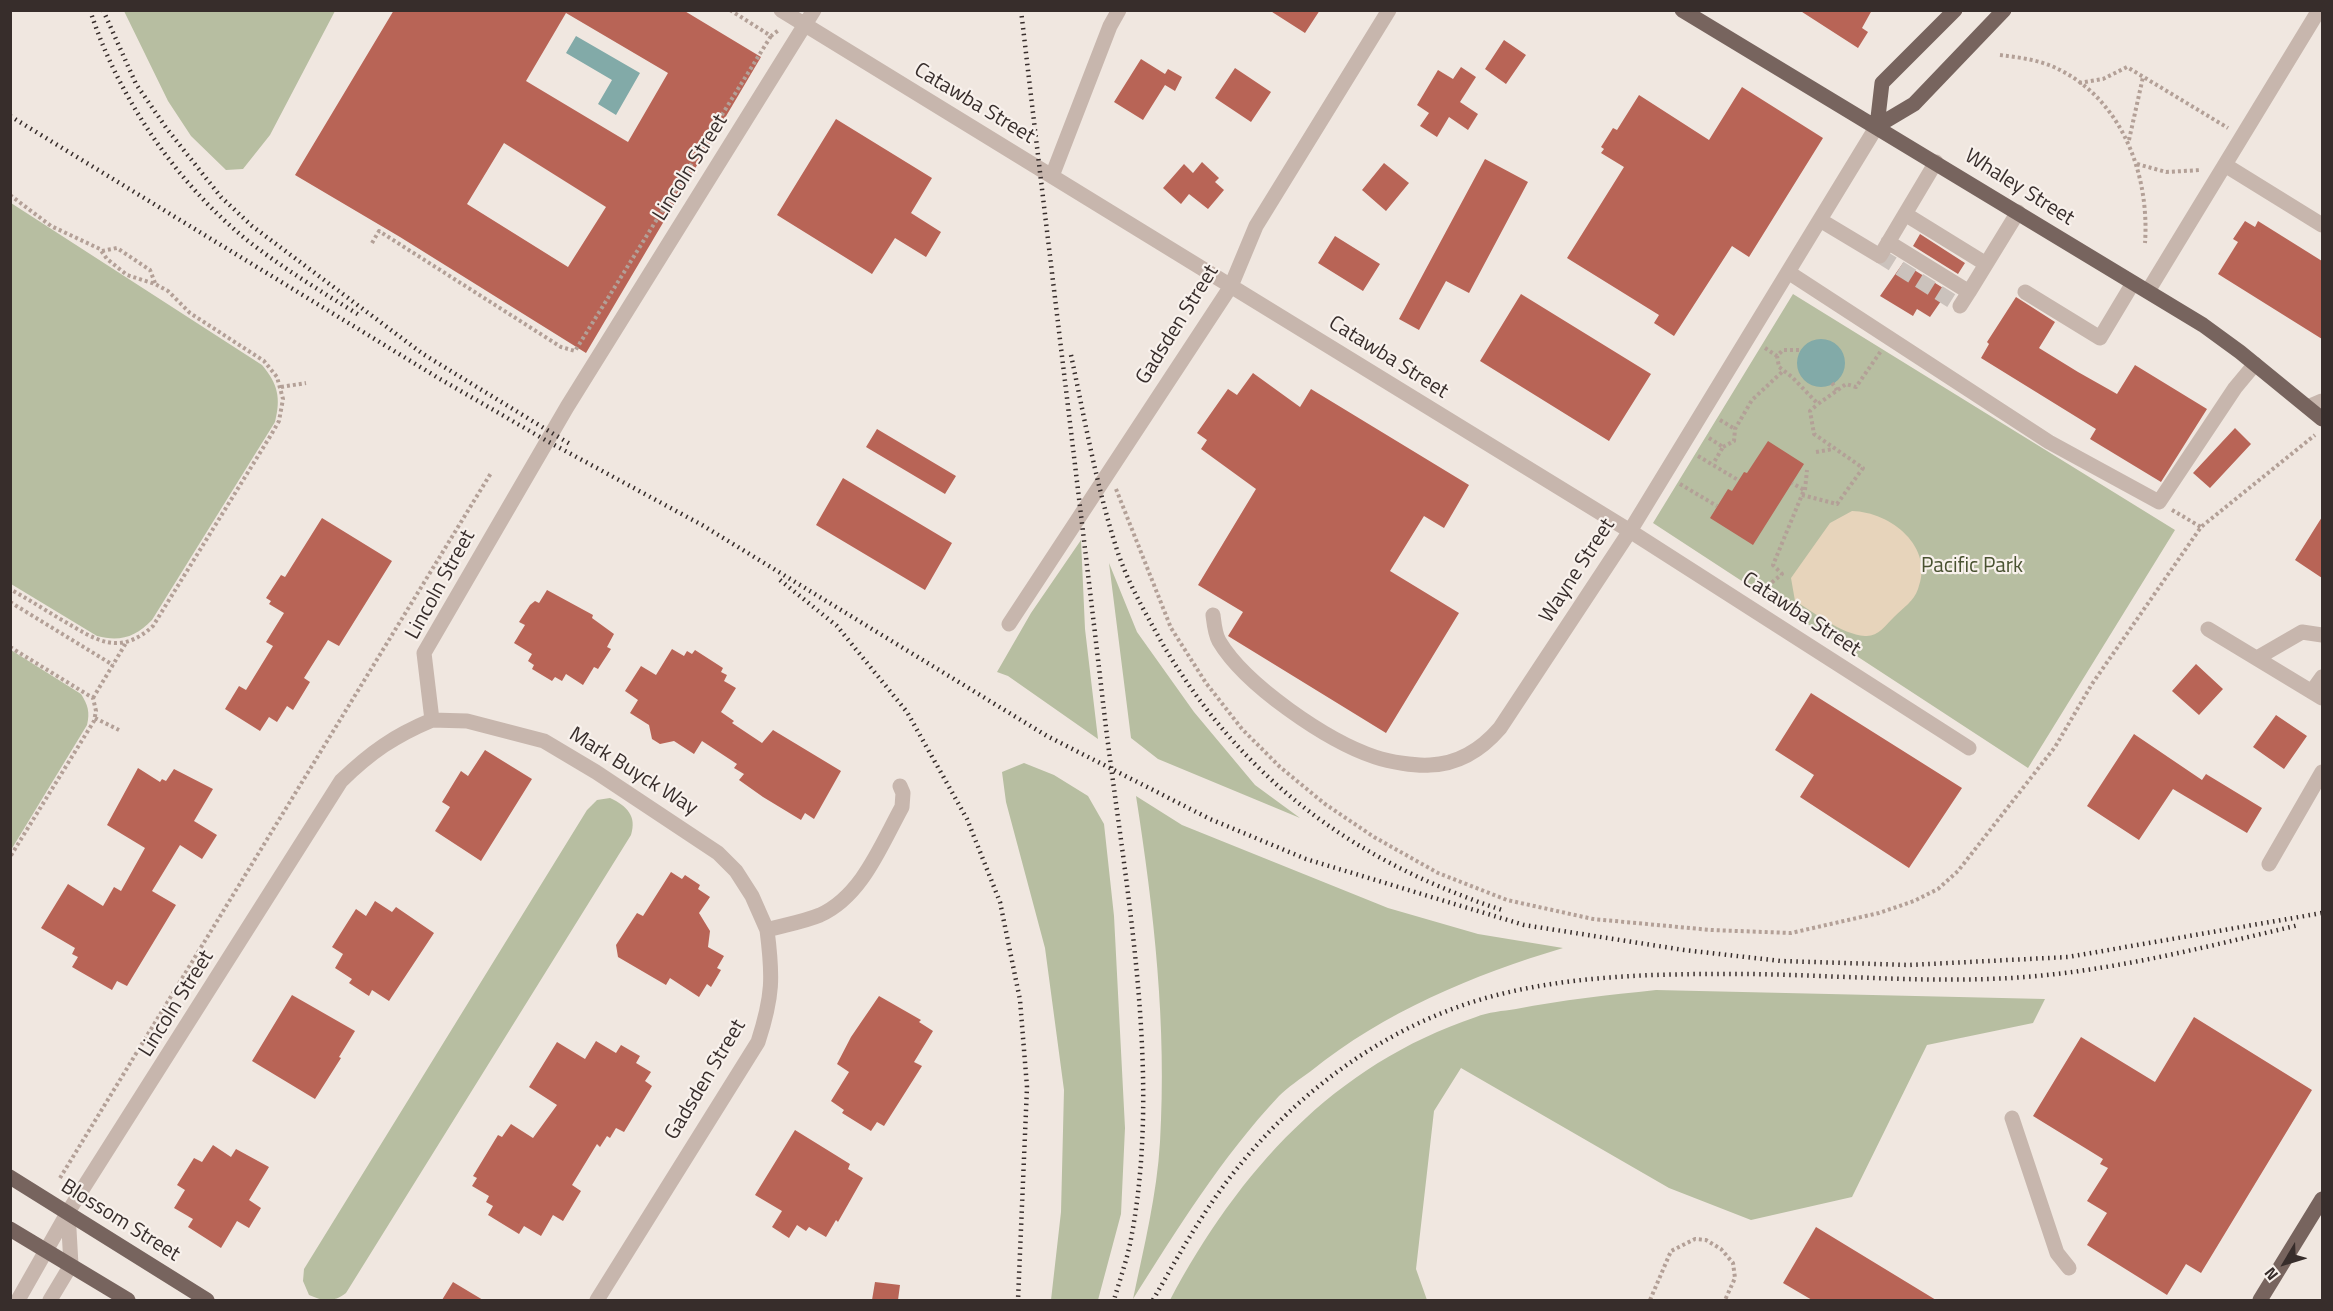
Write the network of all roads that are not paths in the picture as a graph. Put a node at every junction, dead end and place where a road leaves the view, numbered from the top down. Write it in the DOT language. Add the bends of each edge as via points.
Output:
graph roads {
  1 [pos="814,10"];
  2 [pos="1119,10"];
  3 [pos="1389,10"];
  4 [pos="1682,10"];
  5 [pos="1956,10"];
  6 [pos="2004,10"];
  7 [pos="2319,10"];
  8 [pos="793,18"];
  9 [pos="1878,126"];
  10 [pos="1936,162"];
  11 [pos="2225,165"];
  12 [pos="1052,176"];
  13 [pos="2018,212"];
  14 [pos="1905,214"];
  15 [pos="1820,220"];
  16 [pos="2322,225"];
  17 [pos="1888,242"];
  18 [pos="1986,264"];
  19 [pos="1788,272"];
  20 [pos="2133,283"];
  21 [pos="1231,286"];
  22 [pos="2148,291"];
  23 [pos="1969,292"];
  24 [pos="2025,292"];
  25 [pos="1960,306"];
  26 [pos="2255,364"];
  27 [pos="2315,404"];
  28 [pos="2322,419"];
  29 [pos="1630,531"];
  30 [pos="1213,615"];
  31 [pos="1009,624"];
  32 [pos="2208,629"];
  33 [pos="2322,635"];
  34 [pos="2257,658"];
  35 [pos="2322,677"];
  36 [pos="2317,695"];
  37 [pos="432,720"];
  38 [pos="1969,748"];
  39 [pos="2322,772"];
  40 [pos="900,786"];
  41 [pos="2269,864"];
  42 [pos="766,930"];
  43 [pos="2012,1118"];
  44 [pos="10,1177"];
  45 [pos="2322,1199"];
  46 [pos="68,1212"];
  47 [pos="10,1229"];
  48 [pos="46,1250"];
  49 [pos="71,1265"];
  50 [pos="2068,1268"];
  51 [pos="18,1300"];
  52 [pos="50,1300"];
  53 [pos="128,1300"];
  54 [pos="207,1300"];
  55 [pos="597,1300"];
  56 [pos="2260,1300"];
  1 -- 8 [label="street, Lincoln Street"];
  2 -- 12 [label="street"];
  3 -- 21 [label="street, Gadsden Street" via="1256,226"];
  4 -- 9 [label="main road, Whaley Street"];
  5 -- 9 [label="main road, Wayne Street" via="1882,83"];
  6 -- 9 [label="main road, Wayne Street" via="1914,104"];
  7 -- 11 [label="street"];
  8 -- 12 [label="street, Catawba Street"];
  8 -- 37 [label="street, Lincoln Street" via="424,653"];
  9 -- 10 [label="main road, Whaley Street"];
  9 -- 15 [label="street, Wayne Street"];
  10 -- 13 [label="main road, Whaley Street"];
  10 -- 14 [label="street"];
  11 -- 16 [label="street"];
  11 -- 22 [label="street"];
  12 -- 21 [label="street, Catawba Street"];
  13 -- 18 [label="street"];
  13 -- 20 [label="main road, Whaley Street"];
  14 -- 17 [label="street"];
  14 -- 18 [label="street"];
  15 -- 17 [label="street" via="1880,256"];
  15 -- 19 [label="street, Wayne Street"];
  17 -- 23 [label="street"];
  18 -- 23 [label="street"];
  19 -- 26 [label="street" via="2049,442 2159,502"];
  19 -- 29 [label="street, Wayne Street"];
  20 -- 22 [label="main road, Whaley Street"];
  20 -- 24 [label="street" via="2100,338"];
  21 -- 29 [label="street, Catawba Street"];
  21 -- 31 [label="street, Gadsden Street"];
  22 -- 26 [label="main road, Whaley Street"];
  23 -- 25 [label="street"];
  26 -- 27 [label="main road, Whaley Street"];
  27 -- 28 [label="main road, Whaley Street"];
  29 -- 30 [label="street, Wayne Street" via="1500,728 1485,746 1459,760 1429,765 1376,758 1329,734 1264,692 1234,662 1218,639"];
  29 -- 38 [label="street, Catawba Street"];
  32 -- 34 [label="street"];
  33 -- 34 [label="street" via="2302,632"];
  34 -- 36 [label="street"];
  35 -- 36 [label="street"];
  37 -- 42 [label="street, Mark Buyck Way" via="467,721 544,741 596,772 718,853 752,896"];
  37 -- 46 [label="street, Lincoln Street" via="399,734 367,755 341,781"];
  39 -- 41 [label="street"];
  40 -- 42 [label="street" via="902,807 847,897 819,915"];
  42 -- 55 [label="street, Gadsden Street" via="773,974 769,1008 758,1041"];
  43 -- 50 [label="street" via="2057,1253"];
  44 -- 46 [label="main road, Blossom Street"];
  45 -- 56 [label="main road"];
  46 -- 48 [label="street, Lincoln Street"];
  46 -- 49 [label="street"];
  46 -- 54 [label="main road, Blossom Street"];
  47 -- 48 [label="main road"];
  48 -- 49 [label="main road"];
  48 -- 51 [label="street, Lincoln Street"];
  49 -- 52 [label="street"];
  49 -- 53 [label="main road"];
}
